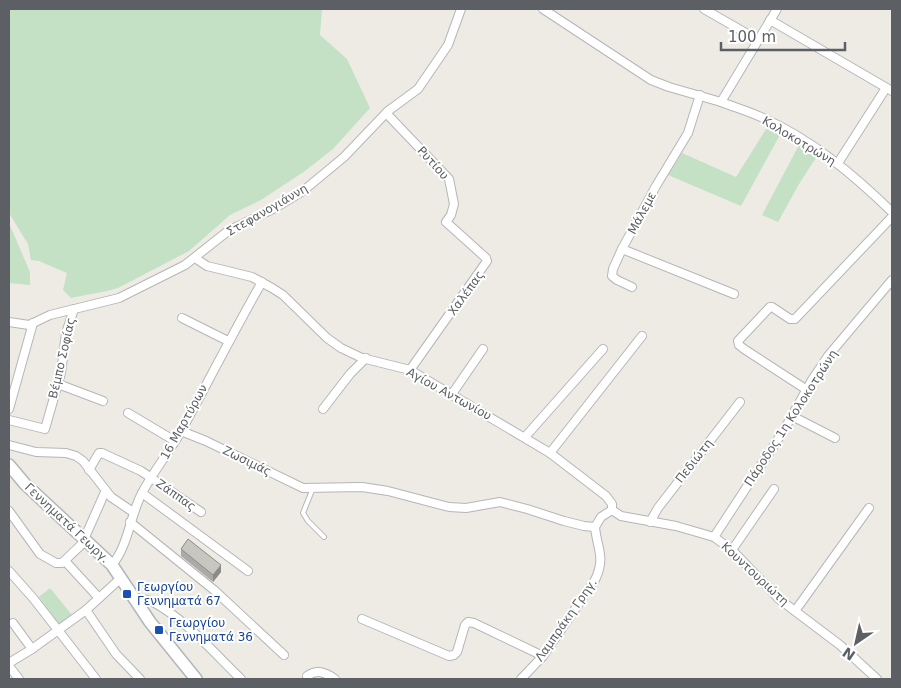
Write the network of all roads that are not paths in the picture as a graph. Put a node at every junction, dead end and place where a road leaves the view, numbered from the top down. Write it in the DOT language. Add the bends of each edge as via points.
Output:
graph roads {
  1 [pos="461,9"];
  2 [pos="543,9"];
  3 [pos="704,9"];
  4 [pos="777,9"];
  5 [pos="770,20"];
  6 [pos="758,40"];
  7 [pos="889,90"];
  8 [pos="700,95"];
  9 [pos="721,102"];
  10 [pos="386,114"];
  11 [pos="838,163"];
  12 [pos="892,212"];
  13 [pos="892,217"];
  14 [pos="446,222"];
  15 [pos="622,249"];
  16 [pos="195,258"];
  17 [pos="892,280"];
  18 [pos="262,282"];
  19 [pos="632,287"];
  20 [pos="734,294"];
  21 [pos="74,309"];
  22 [pos="182,318"];
  23 [pos="9,322"];
  24 [pos="33,323"];
  25 [pos="642,336"];
  26 [pos="228,341"];
  27 [pos="483,349"];
  28 [pos="604,349"];
  29 [pos="366,358"];
  30 [pos="410,370"];
  31 [pos="58,384"];
  32 [pos="807,390"];
  33 [pos="452,394"];
  34 [pos="103,402"];
  35 [pos="740,402"];
  36 [pos="9,409"];
  37 [pos="323,409"];
  38 [pos="128,414"];
  39 [pos="792,416"];
  40 [pos="9,420"];
  41 [pos="181,431"];
  42 [pos="525,438"];
  43 [pos="835,438"];
  44 [pos="175,441"];
  45 [pos="9,445"];
  46 [pos="550,454"];
  47 [pos="9,465"];
  48 [pos="89,470"];
  49 [pos="151,477"];
  50 [pos="313,488"];
  51 [pos="774,489"];
  52 [pos="105,492"];
  53 [pos="142,493"];
  54 [pos="869,508"];
  55 [pos="612,510"];
  56 [pos="9,511"];
  57 [pos="134,512"];
  58 [pos="201,512"];
  59 [pos="130,522"];
  60 [pos="650,522"];
  61 [pos="595,526"];
  62 [pos="324,537"];
  63 [pos="714,537"];
  64 [pos="85,539"];
  65 [pos="732,550"];
  66 [pos="62,562"];
  67 [pos="112,565"];
  68 [pos="9,571"];
  69 [pos="248,571"];
  70 [pos="121,578"];
  71 [pos="99,598"];
  72 [pos="134,598"];
  73 [pos="86,610"];
  74 [pos="795,611"];
  75 [pos="362,619"];
  76 [pos="13,623"];
  77 [pos="58,631"];
  78 [pos="32,649"];
  79 [pos="284,655"];
  80 [pos="543,656"];
  81 [pos="9,662"];
  82 [pos="306,676"];
  83 [pos="19,679"];
  84 [pos="96,679"];
  85 [pos="140,679"];
  86 [pos="196,679"];
  87 [pos="241,679"];
  88 [pos="335,679"];
  89 [pos="521,679"];
  90 [pos="877,679"];
  1 -- 10 [label="street, Στεφανογιάννη" via="448,45 427,77 415,92"];
  2 -- 8 [label="street" via="651,80"];
  3 -- 6 [label="street"];
  4 -- 5 [label="street"];
  5 -- 6 [label="street"];
  5 -- 7 [label="street"];
  6 -- 9 [label="street"];
  7 -- 11 [label="street"];
  8 -- 9 [label="street"];
  8 -- 15 [label="street, Μάλεμε" via="688,133"];
  9 -- 11 [label="street, Κολοκοτρώνη" via="761,118"];
  10 -- 14 [label="street, Ρυτίου" via="449,179 454,204"];
  10 -- 16 [label="street, Στεφανογιάννη" via="317,181 228,231"];
  11 -- 12 [label="street, Κολοκοτρώνη"];
  13 -- 32 [label="street" via="795,319 770,307 739,340 739,345"];
  14 -- 30 [label="street, Χαλέπας" via="487,261"];
  15 -- 19 [label="street" via="612,276"];
  15 -- 20 [label="street, Μάλεμε"];
  16 -- 18 [label="street, Αγίου Αντωνίου" via="207,266"];
  16 -- 21 [label="street, Στεφανογιάννη" via="119,298"];
  17 -- 32 [label="street, Πάροδος 1η Κολοκοτρώνη" via="828,356"];
  18 -- 26 [label="street, 16 Μαρτύρων"];
  18 -- 29 [label="street, Αγίου Αντωνίου" via="283,295 332,341"];
  21 -- 24 [label="street, Στεφανογιάννη"];
  21 -- 31 [label="street, Βέμπο Σοφίας" via="66,333"];
  22 -- 26 [label="street"];
  23 -- 24 [label="street, Στεφανογιάννη" via="24,326"];
  24 -- 36 [label="street"];
  25 -- 46 [label="street"];
  26 -- 41 [label="street, 16 Μαρτύρων"];
  27 -- 33 [label="street"];
  28 -- 42 [label="street"];
  29 -- 30 [label="street, Αγίου Αντωνίου"];
  29 -- 37 [label="street"];
  30 -- 33 [label="street, Αγίου Αντωνίου"];
  31 -- 34 [label="street"];
  31 -- 40 [label="street, Βέμπο Σοφίας" via="45,428"];
  32 -- 39 [label="street, Πάροδος 1η Κολοκοτρώνη"];
  33 -- 42 [label="street, Αγίου Αντωνίου"];
  35 -- 60 [label="street, Πεδιώτη"];
  38 -- 44 [label="street"];
  39 -- 43 [label="street"];
  39 -- 63 [label="street, Πάροδος 1η Κολοκοτρώνη"];
  41 -- 44 [label="street, 16 Μαρτύρων"];
  41 -- 50 [label="street, Ζωσιμάς" via="298,486"];
  42 -- 46 [label="street, Αγίου Αντωνίου"];
  44 -- 49 [label="street, 16 Μαρτύρων"];
  45 -- 48 [label="street" via="36,452 76,456"];
  46 -- 55 [label="street, Αγίου Αντωνίου" via="606,496"];
  47 -- 64 [label="street, Γεννηματά Γεωργ."];
  48 -- 49 [label="street, Ζάππας" via="102,453"];
  48 -- 52 [label="street"];
  49 -- 53 [label="street, 16 Μαρτύρων"];
  49 -- 58 [label="street, Ζάππας"];
  50 -- 61 [label="street, Ζωσιμάς" via="362,487 466,508 500,502 564,522"];
  50 -- 62 [label="lane" via="304,513"];
  51 -- 65 [label="street"];
  52 -- 57 [label="street"];
  52 -- 64 [label="street"];
  53 -- 57 [label="street, 16 Μαρτύρων"];
  53 -- 69 [label="street"];
  54 -- 74 [label="street"];
  55 -- 60 [label="street, Κουντουριώτη" via="621,516"];
  55 -- 61 [label="street"];
  56 -- 66 [label="street" via="35,548 47,558"];
  57 -- 59 [label="street, 16 Μαρτύρων"];
  59 -- 67 [label="street, 16 Μαρτύρων"];
  59 -- 79 [label="street" via="214,590"];
  60 -- 63 [label="street, Κουντουριώτη"];
  61 -- 80 [label="street, Λαμπράκη Γρηγ." via="601,560 599,570 582,601"];
  63 -- 65 [label="street, Κουντουριώτη"];
  64 -- 66 [label="street" via="80,548"];
  64 -- 67 [label="street, Γεννηματά Γεωργ."];
  65 -- 74 [label="street, Κουντουριώτη"];
  66 -- 71 [label="street"];
  67 -- 70 [label="street, Γεννηματά Γεωργ."];
  68 -- 77 [label="street"];
  70 -- 71 [label="street"];
  70 -- 72 [label="street, Γεννηματά Γεωργ."];
  71 -- 73 [label="street"];
  72 -- 86 [label="street, Γεννηματά Γεωργ."];
  72 -- 87 [label="street" via="152,601 175,618"];
  73 -- 77 [label="street"];
  73 -- 85 [label="street" via="116,654"];
  74 -- 90 [label="street, Κουντουριώτη" via="840,645"];
  75 -- 80 [label="street" via="449,656 457,652 468,622"];
  76 -- 78 [label="street"];
  77 -- 78 [label="street"];
  77 -- 84 [label="street"];
  78 -- 81 [label="street"];
  80 -- 89 [label="street, Λαμπράκη Γρηγ."];
  81 -- 83 [label="street"];
  82 -- 88 [label="street" via="319,672"];
}
